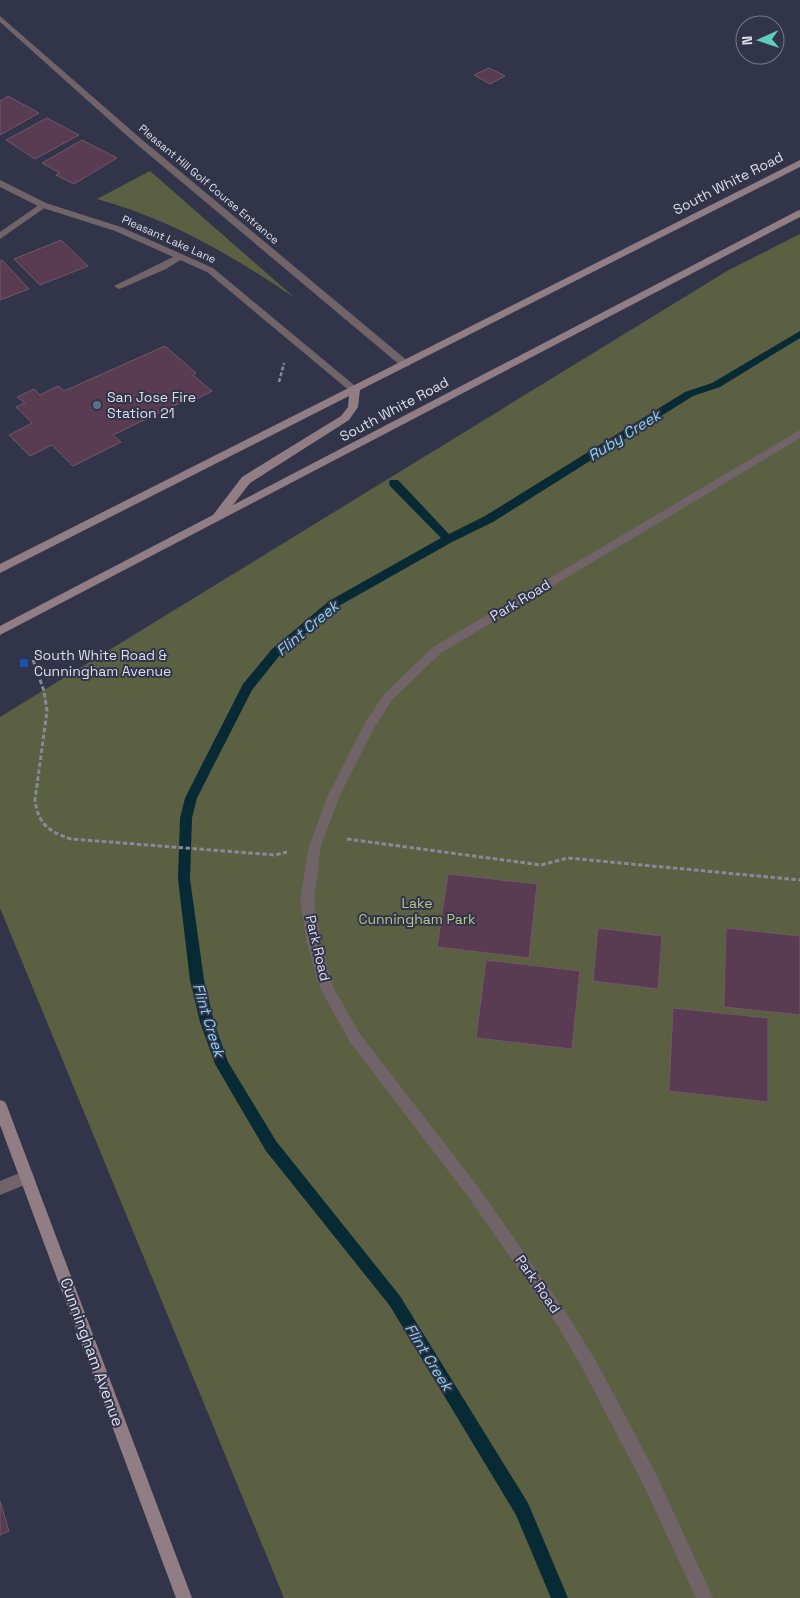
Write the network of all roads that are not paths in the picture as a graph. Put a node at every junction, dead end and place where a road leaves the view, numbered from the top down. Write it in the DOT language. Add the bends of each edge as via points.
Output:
graph roads {
  1 [pos="0,18"];
  2 [pos="800,163"];
  3 [pos="0,183"];
  4 [pos="43,205"];
  5 [pos="800,212"];
  6 [pos="0,236"];
  7 [pos="180,257"];
  8 [pos="119,286"];
  9 [pos="405,364"];
  10 [pos="355,390"];
  11 [pos="800,433"];
  12 [pos="215,520"];
  13 [pos="0,570"];
  14 [pos="0,631"];
  15 [pos="0,1106"];
  16 [pos="26,1177"];
  17 [pos="0,1188"];
  18 [pos="184,1598"];
  19 [pos="705,1598"];
  1 -- 9 [label="street, Pleasant Hill Golf Course Entrance" via="137,140"];
  2 -- 9 [label="main road, South White Road"];
  3 -- 4 [label="street, Pleasant Lake Lane"];
  4 -- 6 [label="street"];
  4 -- 7 [label="street, Pleasant Lake Lane" via="118,229"];
  5 -- 12 [label="main road, South White Road"];
  7 -- 8 [label="street"];
  7 -- 10 [label="street, Pleasant Lake Lane" via="210,270"];
  9 -- 10 [label="main road, South White Road"];
  10 -- 12 [label="main road" via="353,407 345,418 246,480"];
  10 -- 13 [label="main road, South White Road"];
  11 -- 19 [label="street, Park Road" via="437,650 388,697 369,726 334,795 315,846 307,901 314,943 327,988 355,1038 474,1193 563,1321 650,1480"];
  12 -- 14 [label="main road, South White Road"];
  15 -- 16 [label="main road, Cunningham Avenue"];
  16 -- 17 [label="street"];
  16 -- 18 [label="main road, Cunningham Avenue"];
}
